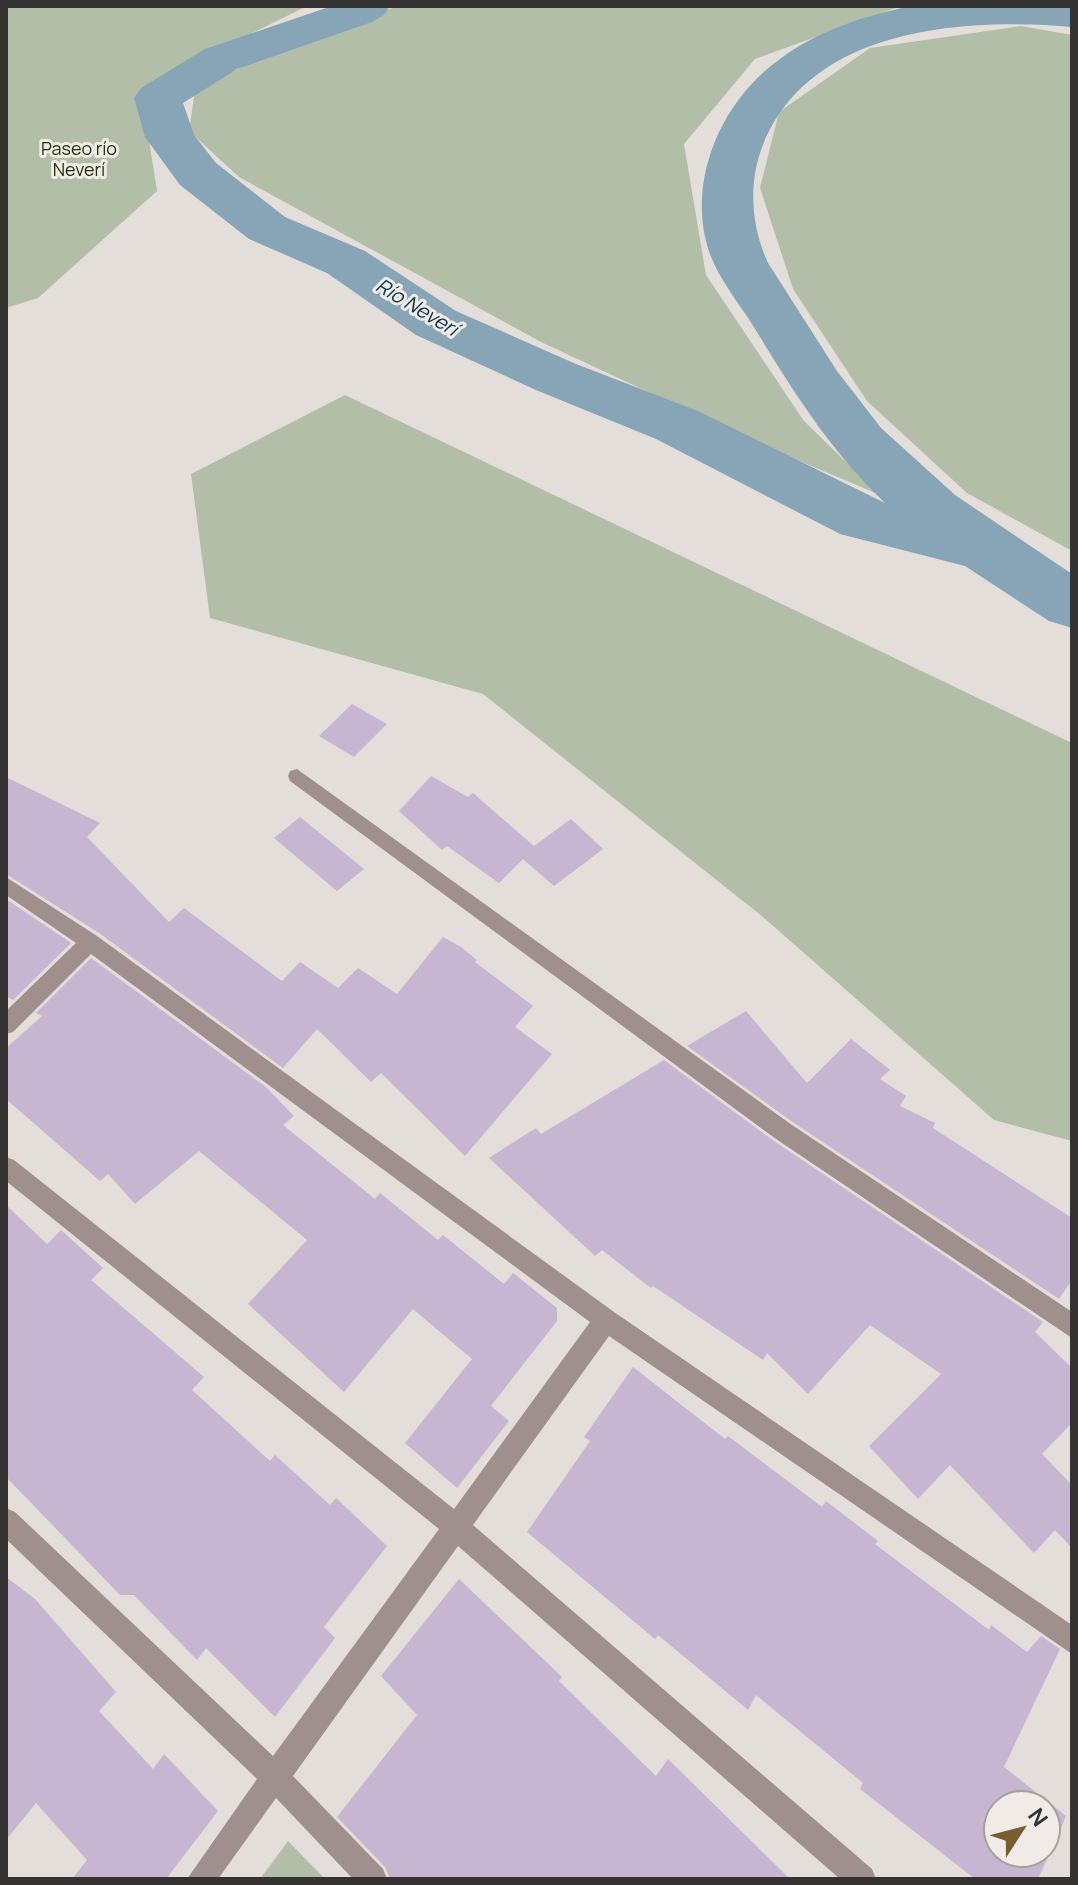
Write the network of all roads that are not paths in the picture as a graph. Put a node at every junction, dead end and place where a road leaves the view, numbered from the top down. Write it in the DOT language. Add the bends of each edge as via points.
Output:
graph roads {
  1 [pos="297,776"];
  2 [pos="6,885"];
  3 [pos="90,942"];
  4 [pos="6,1025"];
  5 [pos="6,1167"];
  6 [pos="606,1320"];
  7 [pos="1072,1326"];
  8 [pos="6,1521"];
  9 [pos="455,1526"];
  10 [pos="1072,1641"];
  11 [pos="274,1776"];
  12 [pos="201,1879"];
  13 [pos="373,1879"];
  14 [pos="862,1879"];
  1 -- 7 [label="street" via="784,1132"];
  2 -- 3 [label="street"];
  3 -- 4 [label="street"];
  3 -- 6 [label="street"];
  5 -- 9 [label="street"];
  6 -- 9 [label="street"];
  6 -- 10 [label="street"];
  8 -- 11 [label="street"];
  9 -- 11 [label="street"];
  9 -- 14 [label="street"];
  11 -- 12 [label="street"];
  11 -- 13 [label="street"];
}
